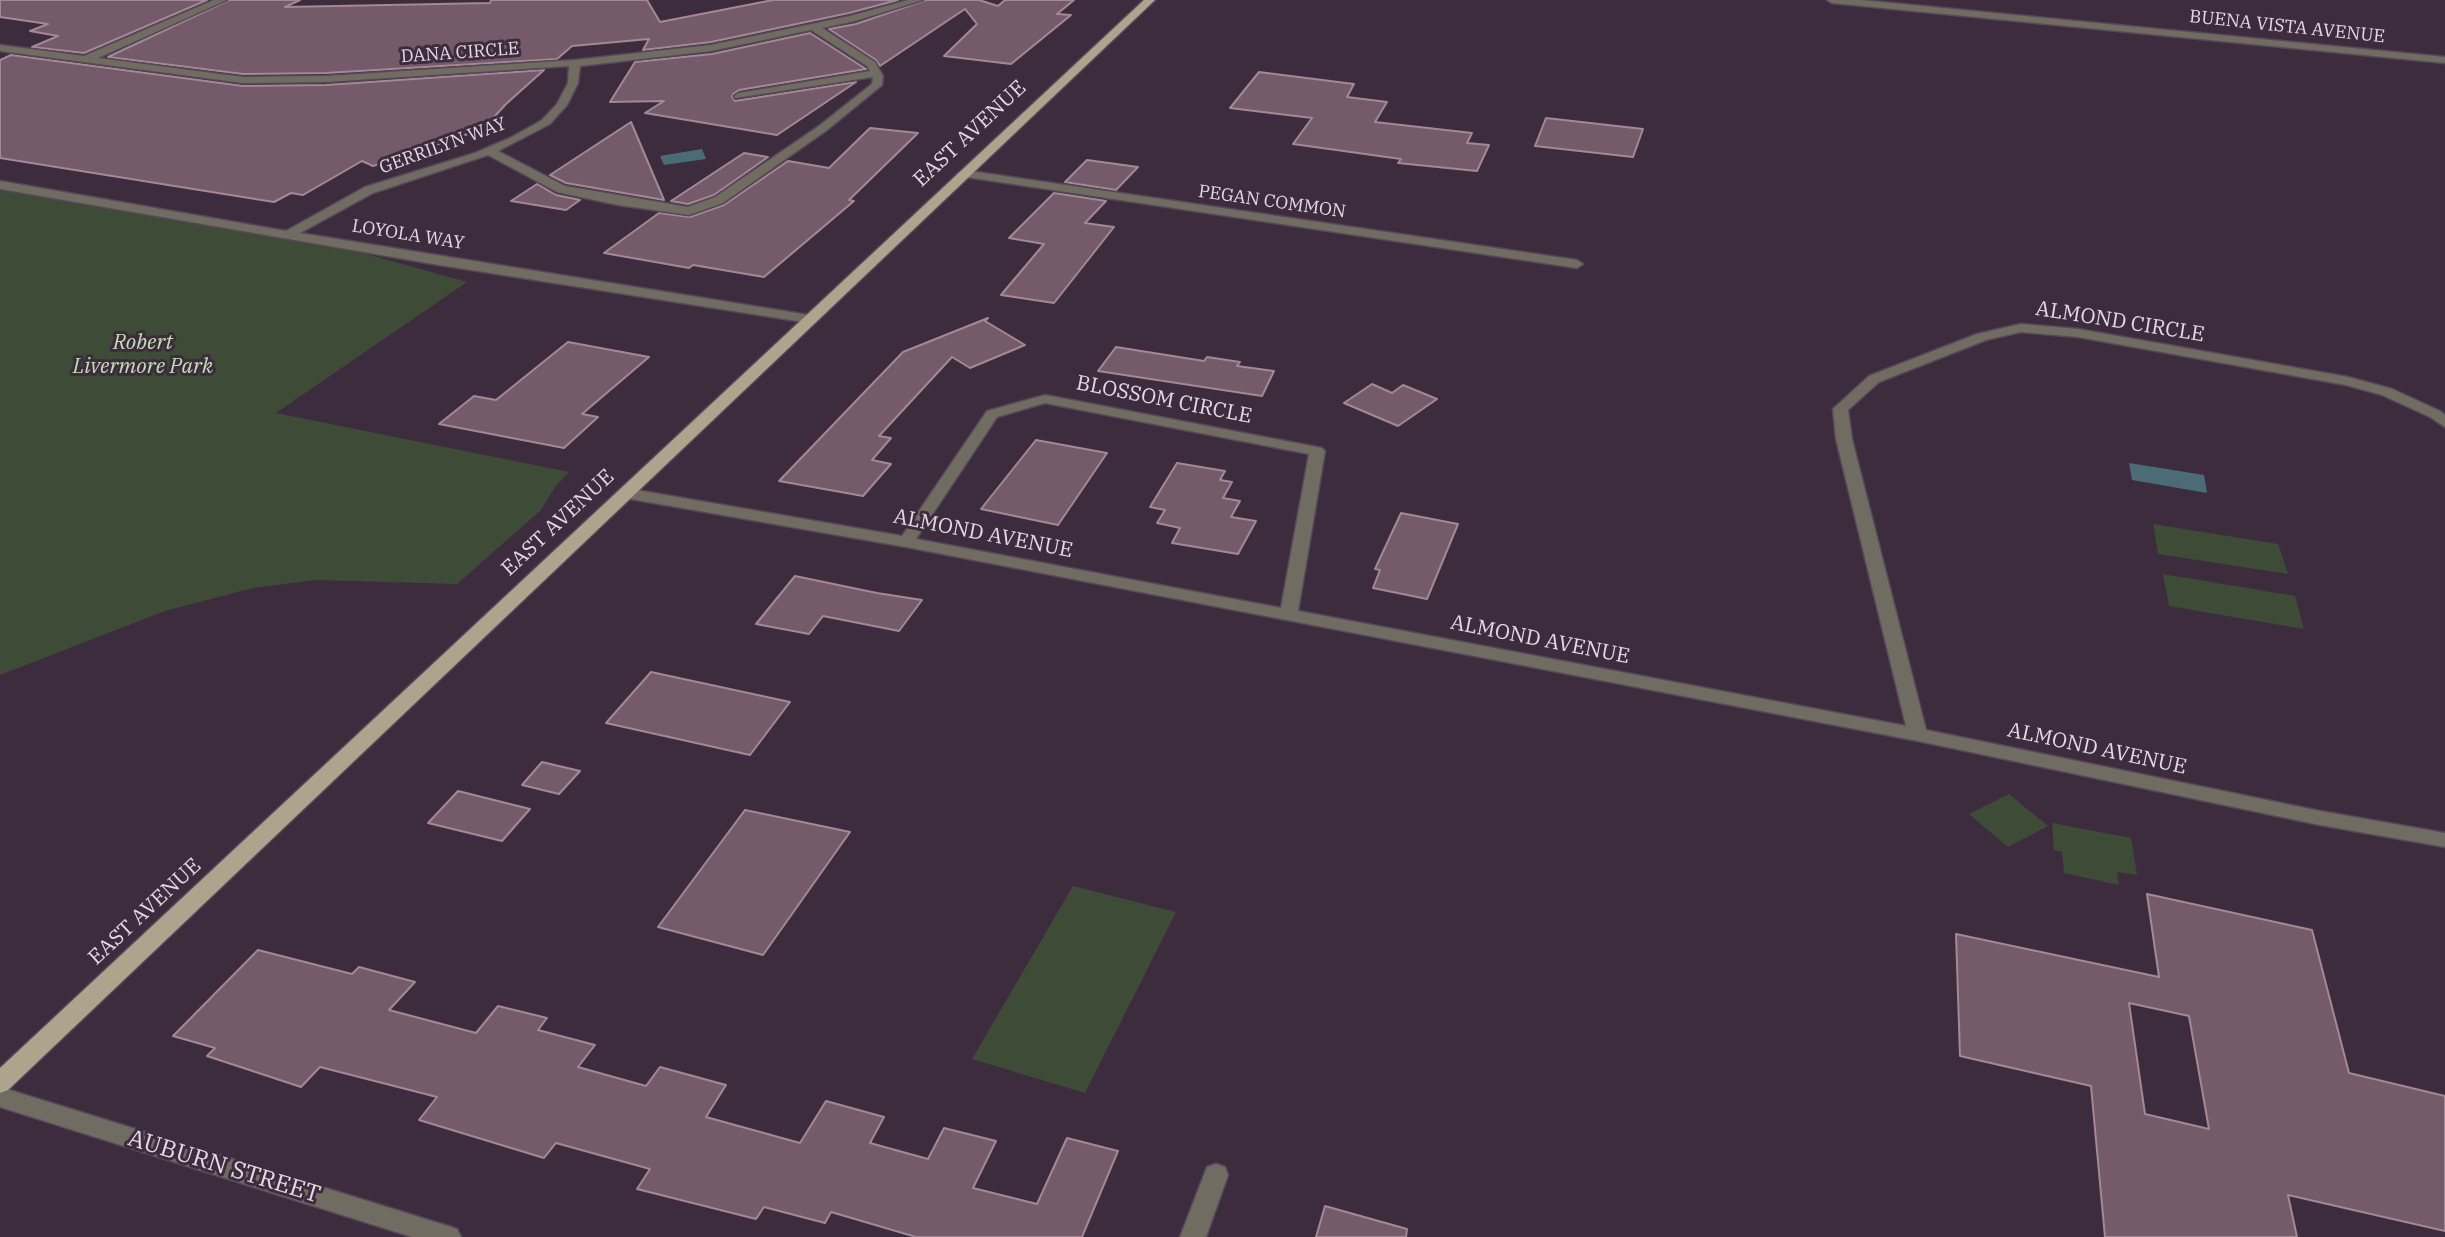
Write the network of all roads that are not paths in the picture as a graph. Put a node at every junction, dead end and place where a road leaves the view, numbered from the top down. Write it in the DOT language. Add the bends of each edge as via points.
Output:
graph roads {
  1 [pos="222,0"];
  2 [pos="918,0"];
  3 [pos="1150,0"];
  4 [pos="1832,0"];
  5 [pos="813,27"];
  6 [pos="0,47"];
  7 [pos="86,59"];
  8 [pos="2445,60"];
  9 [pos="575,63"];
  10 [pos="876,73"];
  11 [pos="739,96"];
  12 [pos="489,150"];
  13 [pos="963,174"];
  14 [pos="0,185"];
  15 [pos="291,233"];
  16 [pos="1577,264"];
  17 [pos="810,319"];
  18 [pos="2445,422"];
  19 [pos="625,493"];
  20 [pos="906,542"];
  21 [pos="1289,615"];
  22 [pos="1918,735"];
  23 [pos="2445,840"];
  24 [pos="0,1083"];
  25 [pos="0,1097"];
  26 [pos="1216,1175"];
  27 [pos="449,1237"];
  28 [pos="1192,1237"];
  1 -- 7 [label="street"];
  2 -- 5 [label="street, DANA CIRCLE"];
  3 -- 13 [label="main road, EAST AVENUE"];
  4 -- 8 [label="street, BUENA VISTA AVENUE"];
  5 -- 9 [label="street, DANA CIRCLE" via="710,48"];
  5 -- 10 [label="street" via="872,64"];
  6 -- 7 [label="street, DANA CIRCLE"];
  7 -- 9 [label="street, DANA CIRCLE" via="283,81"];
  9 -- 12 [label="street, GERRILYN WAY" via="573,83 546,122"];
  10 -- 11 [label="street"];
  10 -- 12 [label="street" via="877,85 823,128 719,200 689,211 561,189"];
  12 -- 15 [label="street, GERRILYN WAY" via="369,190"];
  13 -- 16 [label="street, PEGAN COMMON"];
  13 -- 17 [label="main road, EAST AVENUE"];
  14 -- 15 [label="street, LOYOLA WAY"];
  15 -- 17 [label="street, LOYOLA WAY"];
  17 -- 19 [label="main road, EAST AVENUE"];
  18 -- 22 [label="street, ALMOND CIRCLE" via="2387,392 2348,381 2078,333 2021,328 1982,337 1874,379 1840,410"];
  19 -- 20 [label="street, ALMOND AVENUE"];
  19 -- 24 [label="main road, EAST AVENUE"];
  20 -- 21 [label="street, ALMOND AVENUE"];
  20 -- 21 [label="street, BLOSSOM CIRCLE" via="992,414 1045,398 1317,451"];
  21 -- 22 [label="street, ALMOND AVENUE"];
  22 -- 23 [label="street, ALMOND AVENUE"];
  25 -- 27 [label="street, AUBURN STREET"];
  26 -- 28 [label="street"];
}
